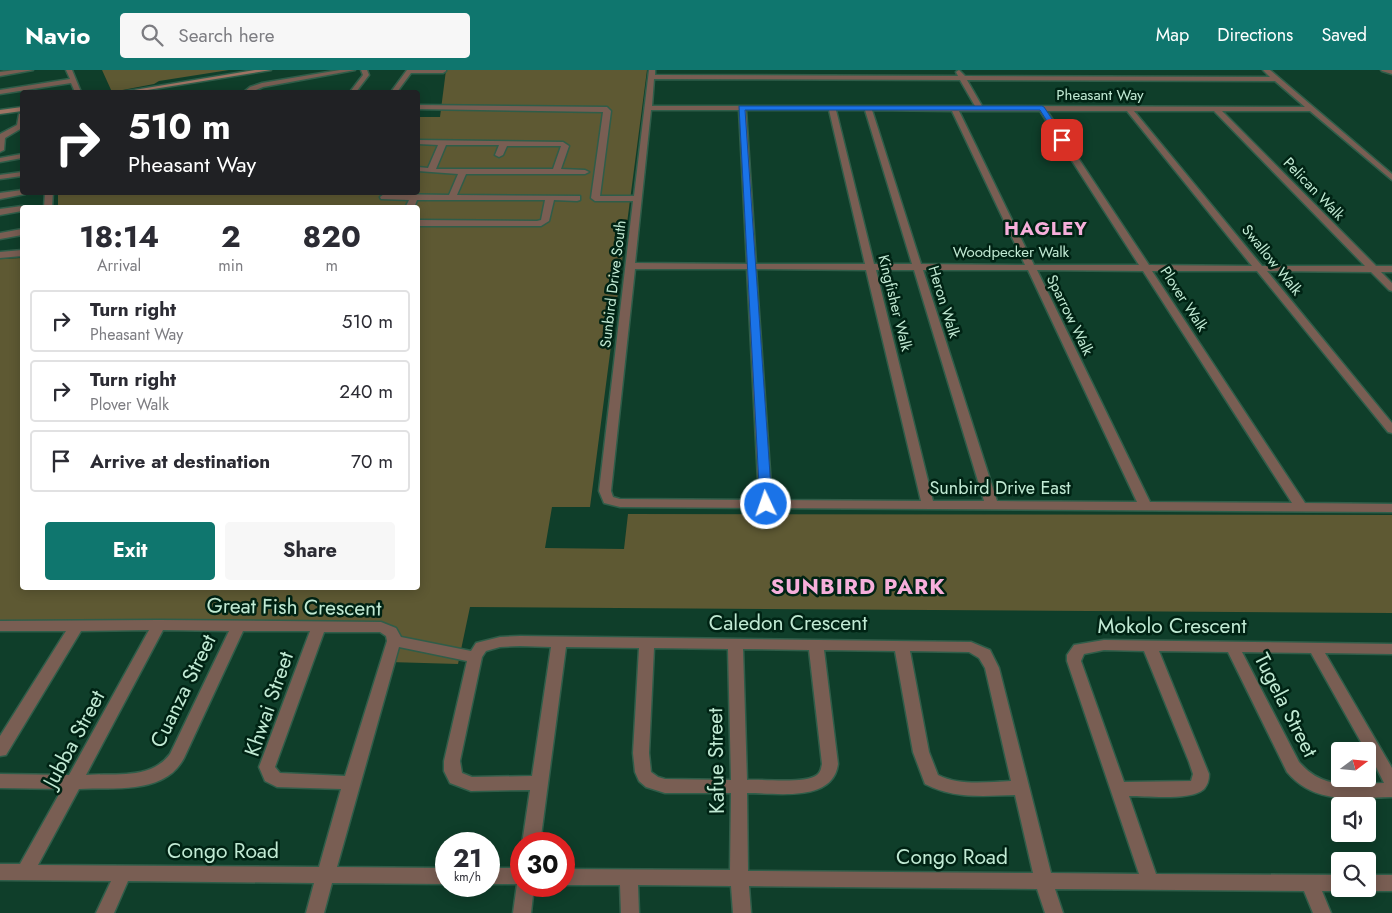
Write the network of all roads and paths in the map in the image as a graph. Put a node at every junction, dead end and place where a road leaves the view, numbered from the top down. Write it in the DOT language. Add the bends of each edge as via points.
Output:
graph roads {
  1 [pos="30,70"];
  2 [pos="68,70"];
  3 [pos="268,70"];
  4 [pos="352,70"];
  5 [pos="364,70"];
  6 [pos="958,70"];
  7 [pos="1266,70"];
  8 [pos="1384,70"];
  9 [pos="410,71"];
  10 [pos="443,71"];
  11 [pos="319,72"];
  12 [pos="1392,72"];
  13 [pos="0,74"];
  14 [pos="652,74"];
  15 [pos="256,76"];
  16 [pos="962,78"];
  17 [pos="1277,79"];
  18 [pos="73,81"];
  19 [pos="262,84"];
  20 [pos="77,90"];
  21 [pos="138,90"];
  22 [pos="250,90"];
  23 [pos="354,90"];
  24 [pos="396,90"];
  25 [pos="0,92"];
  26 [pos="420,107"];
  27 [pos="648,108"];
  28 [pos="742,108"];
  29 [pos="832,108"];
  30 [pos="868,108"];
  31 [pos="955,108"];
  32 [pos="979,108"];
  33 [pos="1042,108"];
  34 [pos="1128,108"];
  35 [pos="1216,109"];
  36 [pos="1312,109"];
  37 [pos="0,112"];
  38 [pos="20,112"];
  39 [pos="20,126"];
  40 [pos="3,133"];
  41 [pos="20,133"];
  42 [pos="420,142"];
  43 [pos="443,143"];
  44 [pos="504,143"];
  45 [pos="0,150"];
  46 [pos="499,155"];
  47 [pos="20,156"];
  48 [pos="0,160"];
  49 [pos="420,171"];
  50 [pos="431,171"];
  51 [pos="463,171"];
  52 [pos="556,172"];
  53 [pos="585,172"];
  54 [pos="20,174"];
  55 [pos="0,177"];
  56 [pos="1392,178"];
  57 [pos="20,192"];
  58 [pos="0,196"];
  59 [pos="452,197"];
  60 [pos="384,198"];
  61 [pos="414,198"];
  62 [pos="550,198"];
  63 [pos="578,198"];
  64 [pos="638,199"];
  65 [pos="410,205"];
  66 [pos="20,209"];
  67 [pos="0,212"];
  68 [pos="420,223"];
  69 [pos="20,232"];
  70 [pos="0,236"];
  71 [pos="20,253"];
  72 [pos="0,255"];
  73 [pos="630,266"];
  74 [pos="871,266"];
  75 [pos="750,267"];
  76 [pos="917,267"];
  77 [pos="1031,267"];
  78 [pos="1146,268"];
  79 [pos="1260,268"];
  80 [pos="1373,268"];
  81 [pos="1392,269"];
  82 [pos="1392,288"];
  83 [pos="1392,430"];
  84 [pos="608,500"];
  85 [pos="766,504"];
  86 [pos="928,505"];
  87 [pos="992,506"];
  88 [pos="1146,506"];
  89 [pos="1301,507"];
  90 [pos="1392,508"];
  91 [pos="77,625"];
  92 [pos="159,625"];
  93 [pos="0,626"];
  94 [pos="238,626"];
  95 [pos="319,626"];
  96 [pos="394,641"];
  97 [pos="559,642"];
  98 [pos="734,643"];
  99 [pos="647,644"];
  100 [pos="816,644"];
  101 [pos="901,645"];
  102 [pos="1150,647"];
  103 [pos="1233,648"];
  104 [pos="1315,648"];
  105 [pos="1392,649"];
  106 [pos="475,658"];
  107 [pos="0,750"];
  108 [pos="0,781"];
  109 [pos="75,782"];
  110 [pos="351,783"];
  111 [pos="539,783"];
  112 [pos="1392,783"];
  113 [pos="739,787"];
  114 [pos="1021,788"];
  115 [pos="1118,790"];
  116 [pos="1392,790"];
  117 [pos="533,832"];
  118 [pos="0,872"];
  119 [pos="25,872"];
  120 [pos="123,873"];
  121 [pos="325,875"];
  122 [pos="435,876"];
  123 [pos="575,877"];
  124 [pos="629,877"];
  125 [pos="739,878"];
  126 [pos="1044,880"];
  127 [pos="1150,881"];
  128 [pos="1310,883"];
  129 [pos="1331,883"];
  130 [pos="1376,883"];
  131 [pos="1392,883"];
  132 [pos="524,897"];
  133 [pos="105,913"];
  134 [pos="315,913"];
  135 [pos="522,913"];
  136 [pos="630,913"];
  137 [pos="742,913"];
  138 [pos="1054,913"];
  139 [pos="1322,913"];
  1 -- 13 [label="street"];
  2 -- 18 [label="street"];
  3 -- 21 [label="street"];
  4 -- 11 [label="street"];
  5 -- 23 [label="street" via="366,74"];
  6 -- 16 [label="street"];
  7 -- 17 [label="street"];
  8 -- 12 [label="street"];
  9 -- 10 [label="street"];
  9 -- 24 [label="street"];
  11 -- 19 [label="street" via="287,84"];
  14 -- 16 [label="street"];
  14 -- 27 [label="street, Sunbird Drive South"];
  15 -- 19 [label="street"];
  16 -- 17 [label="street"];
  16 -- 32 [label="street"];
  17 -- 36 [label="street"];
  18 -- 20 [label="street"];
  18 -- 25 [label="street"];
  19 -- 22 [label="street"];
  26 -- 64 [label="street" via="604,109 607,111 595,198"];
  27 -- 28 [label="street, Pheasant Way"];
  27 -- 64 [label="street, Sunbird Drive South"];
  28 -- 29 [label="street, Pheasant Way"];
  28 -- 75 [label="street"];
  29 -- 30 [label="street, Pheasant Way"];
  29 -- 74 [label="street, Kingfisher Walk"];
  30 -- 31 [label="street, Pheasant Way"];
  30 -- 76 [label="street, Heron Walk"];
  31 -- 32 [label="street, Pheasant Way"];
  31 -- 77 [label="street, Sparrow Walk"];
  32 -- 33 [label="street, Pheasant Way"];
  33 -- 34 [label="street, Pheasant Way"];
  33 -- 78 [label="street, Plover Walk"];
  34 -- 35 [label="street, Pheasant Way"];
  34 -- 79 [label="street, Swallow Walk"];
  35 -- 36 [label="street, Pheasant Way"];
  35 -- 80 [label="street, Pelican Walk"];
  36 -- 56 [label="street"];
  37 -- 38 [label="street"];
  39 -- 40 [label="street"];
  40 -- 41 [label="street"];
  40 -- 45 [label="street"];
  42 -- 43 [label="street"];
  43 -- 44 [label="street"];
  43 -- 50 [label="street"];
  44 -- 46 [label="street"];
  44 -- 52 [label="street" via="563,144"];
  47 -- 48 [label="street"];
  49 -- 50 [label="street"];
  50 -- 51 [label="street"];
  51 -- 52 [label="street"];
  51 -- 59 [label="street"];
  52 -- 53 [label="street"];
  54 -- 55 [label="street"];
  57 -- 58 [label="street"];
  59 -- 61 [label="street"];
  59 -- 62 [label="street"];
  60 -- 61 [label="street"];
  61 -- 65 [label="street"];
  62 -- 63 [label="street"];
  62 -- 68 [label="street" via="545,221 538,224"];
  64 -- 73 [label="street, Sunbird Drive South"];
  66 -- 67 [label="street"];
  69 -- 70 [label="street"];
  71 -- 72 [label="street"];
  73 -- 75 [label="street, Woodpecker Walk"];
  73 -- 84 [label="street, Sunbird Drive South" via="604,491"];
  74 -- 75 [label="street, Woodpecker Walk"];
  74 -- 76 [label="street, Woodpecker Walk"];
  74 -- 86 [label="street, Kingfisher Walk"];
  75 -- 85 [label="street"];
  76 -- 77 [label="street, Woodpecker Walk"];
  76 -- 87 [label="street, Heron Walk"];
  77 -- 78 [label="street, Woodpecker Walk"];
  77 -- 88 [label="street, Sparrow Walk"];
  78 -- 79 [label="street, Woodpecker Walk"];
  78 -- 89 [label="street, Plover Walk"];
  79 -- 80 [label="street, Woodpecker Walk"];
  79 -- 83 [label="street, Swallow Walk"];
  80 -- 81 [label="street, Woodpecker Walk"];
  80 -- 82 [label="street, Pelican Walk"];
  84 -- 85 [label="street, Sunbird Drive East" via="620,503"];
  85 -- 86 [label="street, Sunbird Drive East"];
  86 -- 87 [label="street, Sunbird Drive East"];
  87 -- 88 [label="street, Sunbird Drive East"];
  88 -- 89 [label="street, Sunbird Drive East"];
  89 -- 90 [label="street, Sunbird Drive East"];
  91 -- 92 [label="street, Great Fish Crescent"];
  91 -- 93 [label="street, Great Fish Crescent"];
  91 -- 107 [label="street"];
  92 -- 94 [label="street, Great Fish Crescent"];
  92 -- 109 [label="street, Jubba Street"];
  94 -- 95 [label="street, Great Fish Crescent"];
  94 -- 109 [label="street, Cuanza Street" via="176,758 166,772 141,779"];
  95 -- 96 [label="street, Great Fish Crescent" via="381,628 390,630"];
  95 -- 110 [label="street, Khwai Street" via="267,767 277,780"];
  96 -- 106 [label="street"];
  96 -- 110 [label="street, Great Fish Crescent"];
  97 -- 99 [label="street, Caledon Crescent"];
  97 -- 106 [label="street, Caledon Crescent" via="490,644 481,647"];
  97 -- 111 [label="street"];
  98 -- 99 [label="street, Caledon Crescent"];
  98 -- 100 [label="street, Caledon Crescent"];
  98 -- 113 [label="street, Kafue Street"];
  99 -- 113 [label="street" via="641,753 644,776 665,786"];
  100 -- 101 [label="street, Caledon Crescent"];
  100 -- 113 [label="street" via="830,773 825,779 806,786"];
  101 -- 114 [label="street, Caledon Crescent" via="971,647 984,654 992,668"];
  101 -- 114 [label="street" via="921,752 931,779 954,787"];
  102 -- 103 [label="street, Mokolo Crescent"];
  102 -- 115 [label="street, Mokolo Crescent" via="1089,646 1074,655"];
  102 -- 115 [label="street" via="1197,762 1200,782 1185,789"];
  103 -- 104 [label="street, Mokolo Crescent"];
  103 -- 116 [label="street, Tugela Street" via="1293,767 1306,782 1322,789"];
  104 -- 105 [label="street, Mokolo Crescent"];
  104 -- 112 [label="street"];
  106 -- 111 [label="street" via="452,771 456,778 471,784"];
  108 -- 109 [label="street, Cuanza Street"];
  109 -- 119 [label="street, Jubba Street"];
  110 -- 121 [label="street, Great Fish Crescent"];
  111 -- 117 [label="street"];
  113 -- 125 [label="street, Kafue Street"];
  114 -- 126 [label="street, Caledon Crescent"];
  115 -- 127 [label="street, Mokolo Crescent"];
  118 -- 119 [label="street, Congo Road"];
  119 -- 120 [label="street, Congo Road"];
  120 -- 121 [label="street, Congo Road"];
  120 -- 133 [label="street"];
  121 -- 122 [label="street, Congo Road"];
  121 -- 134 [label="street, Great Fish Crescent"];
  123 -- 124 [label="street, Congo Road"];
  124 -- 125 [label="street, Congo Road"];
  124 -- 136 [label="street"];
  125 -- 126 [label="street, Congo Road"];
  125 -- 137 [label="street, Kafue Street"];
  126 -- 127 [label="street, Congo Road"];
  126 -- 138 [label="street, Caledon Crescent"];
  127 -- 128 [label="street, Congo Road"];
  128 -- 129 [label="street, Congo Road"];
  128 -- 139 [label="street"];
  130 -- 131 [label="street"];
  132 -- 135 [label="street"];
}
